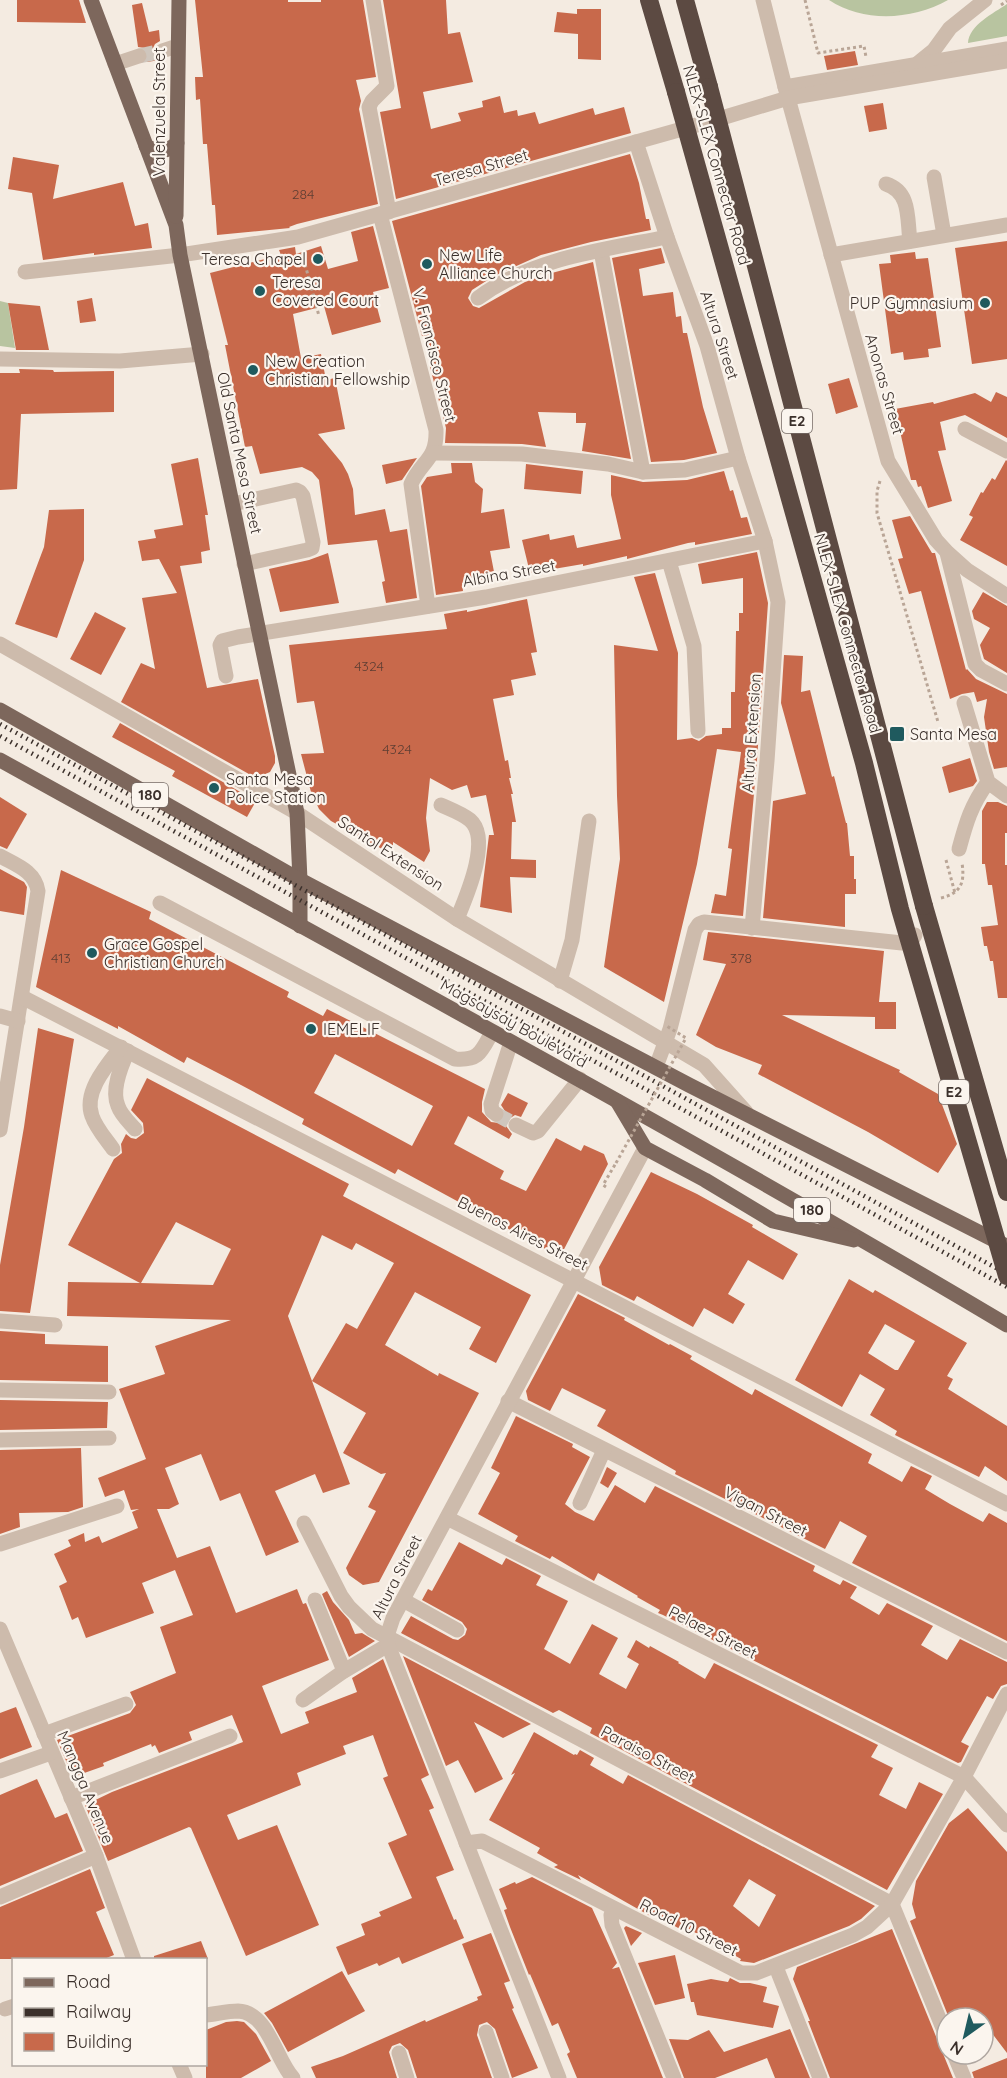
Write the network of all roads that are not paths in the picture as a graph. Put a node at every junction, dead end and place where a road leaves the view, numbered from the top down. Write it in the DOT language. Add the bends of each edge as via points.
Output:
graph roads {
  1 [pos="91,0"];
  2 [pos="179,0"];
  3 [pos="374,0"];
  4 [pos="649,0"];
  5 [pos="685,0"];
  6 [pos="763,0"];
  7 [pos="985,0"];
  8 [pos="177,46"];
  9 [pos="1007,49"];
  10 [pos="162,51"];
  11 [pos="139,56"];
  12 [pos="1007,61"];
  13 [pos="115,64"];
  14 [pos="915,65"];
  15 [pos="808,89"];
  16 [pos="787,92"];
  17 [pos="636,142"];
  18 [pos="177,143"];
  19 [pos="146,146"];
  20 [pos="934,177"];
  21 [pos="886,184"];
  22 [pos="385,213"];
  23 [pos="176,225"];
  24 [pos="1007,225"];
  25 [pos="944,235"];
  26 [pos="667,237"];
  27 [pos="910,241"];
  28 [pos="600,251"];
  29 [pos="180,255"];
  30 [pos="831,255"];
  31 [pos="25,272"];
  32 [pos="478,298"];
  33 [pos="202,354"];
  34 [pos="0,359"];
  35 [pos="964,429"];
  36 [pos="1007,452"];
  37 [pos="433,453"];
  38 [pos="738,458"];
  39 [pos="643,472"];
  40 [pos="233,504"];
  41 [pos="765,541"];
  42 [pos="946,552"];
  43 [pos="669,561"];
  44 [pos="244,564"];
  45 [pos="810,564"];
  46 [pos="1007,596"];
  47 [pos="428,606"];
  48 [pos="258,633"];
  49 [pos="0,644"];
  50 [pos="226,676"];
  51 [pos="1007,684"];
  52 [pos="964,703"];
  53 [pos="0,711"];
  54 [pos="698,731"];
  55 [pos="0,760"];
  56 [pos="988,782"];
  57 [pos="1007,796"];
  58 [pos="441,805"];
  59 [pos="297,813"];
  60 [pos="589,821"];
  61 [pos="959,849"];
  62 [pos="0,856"];
  63 [pos="300,880"];
  64 [pos="160,903"];
  65 [pos="457,919"];
  66 [pos="300,926"];
  67 [pos="752,928"];
  68 [pos="560,981"];
  69 [pos="22,997"];
  70 [pos="0,1016"];
  71 [pos="18,1021"];
  72 [pos="492,1032"];
  73 [pos="511,1042"];
  74 [pos="665,1043"];
  75 [pos="124,1049"];
  76 [pos="656,1067"];
  77 [pos="580,1079"];
  78 [pos="615,1098"];
  79 [pos="746,1113"];
  80 [pos="496,1114"];
  81 [pos="516,1125"];
  82 [pos="135,1129"];
  83 [pos="0,1130"];
  84 [pos="645,1148"];
  85 [pos="113,1149"];
  86 [pos="1007,1192"];
  87 [pos="870,1244"];
  88 [pos="1007,1246"];
  89 [pos="1007,1276"];
  90 [pos="574,1280"];
  91 [pos="0,1321"];
  92 [pos="55,1325"];
  93 [pos="1007,1325"];
  94 [pos="0,1390"];
  95 [pos="109,1392"];
  96 [pos="508,1401"];
  97 [pos="109,1438"];
  98 [pos="0,1440"];
  99 [pos="604,1450"];
  100 [pos="580,1503"];
  101 [pos="1007,1504"];
  102 [pos="117,1506"];
  103 [pos="447,1518"];
  104 [pos="304,1523"];
  105 [pos="0,1544"];
  106 [pos="315,1600"];
  107 [pos="403,1600"];
  108 [pos="0,1629"];
  109 [pos="457,1630"];
  110 [pos="388,1641"];
  111 [pos="1007,1652"];
  112 [pos="344,1671"];
  113 [pos="1007,1694"];
  114 [pos="303,1700"];
  115 [pos="126,1704"];
  116 [pos="44,1734"];
  117 [pos="230,1736"];
  118 [pos="51,1753"];
  119 [pos="0,1771"];
  120 [pos="964,1777"];
  121 [pos="71,1798"];
  122 [pos="1007,1825"];
  123 [pos="466,1842"];
  124 [pos="96,1856"];
  125 [pos="0,1897"];
  126 [pos="892,1904"];
  127 [pos="614,1909"];
  128 [pos="134,1958"];
  129 [pos="776,1967"];
  130 [pos="935,2009"];
  131 [pos="207,2015"];
  132 [pos="486,2031"];
  133 [pos="399,2053"];
  134 [pos="554,2077"];
  135 [pos="292,2078"];
  136 [pos="407,2078"];
  137 [pos="502,2078"];
  138 [pos="674,2078"];
  139 [pos="820,2078"];
  1 -- 13 [label="main road, Old Santa Mesa Street"];
  2 -- 8 [label="main road, Valenzuela Street"];
  3 -- 22 [label="street, V. Francisco Street" via="387,86 369,107"];
  4 -- 89 [label="highway, NLEX-SLEX Connector Road / E2, bridge" via="864,763 900,909"];
  5 -- 86 [label="highway, NLEX-SLEX Connector Road / E2, bridge" via="924,906"];
  6 -- 16 [label="street, Anonas Street"];
  7 -- 14 [label="street" via="950,28 934,50"];
  8 -- 10 [label="street"];
  8 -- 18 [label="main road, Valenzuela Street"];
  9 -- 14 [label="street"];
  11 -- 13 [label="street"];
  12 -- 15 [label="street"];
  13 -- 19 [label="main road, Old Santa Mesa Street"];
  14 -- 15 [label="street"];
  15 -- 16 [label="street, Teresa Street"];
  16 -- 17 [label="street, Teresa Street"];
  16 -- 30 [label="street, Anonas Street"];
  17 -- 22 [label="street, Teresa Street"];
  17 -- 26 [label="street, Altura Street"];
  18 -- 19 [label="main road" via="162,151"];
  18 -- 23 [label="main road, Valenzuela Street"];
  19 -- 23 [label="main road, Old Santa Mesa Street"];
  20 -- 25 [label="street"];
  21 -- 27 [label="street" via="895,187 905,200"];
  22 -- 29 [label="street, Teresa Street" via="298,237"];
  22 -- 37 [label="street, V. Francisco Street" via="436,430"];
  23 -- 29 [label="main road, Old Santa Mesa Street"];
  24 -- 25 [label="street"];
  25 -- 27 [label="street"];
  26 -- 28 [label="street"];
  26 -- 38 [label="street, Altura Street" via="707,346"];
  27 -- 30 [label="street"];
  28 -- 32 [label="street" via="538,266"];
  28 -- 39 [label="street"];
  29 -- 31 [label="street, Teresa Street"];
  29 -- 33 [label="main road, Old Santa Mesa Street"];
  30 -- 42 [label="street, Anonas Street" via="888,461"];
  33 -- 34 [label="street" via="120,361"];
  33 -- 40 [label="main road, Old Santa Mesa Street"];
  35 -- 36 [label="street"];
  37 -- 39 [label="street" via="522,454"];
  37 -- 47 [label="street" via="411,484"];
  38 -- 39 [label="street" via="686,470"];
  38 -- 41 [label="street, Altura Street"];
  40 -- 44 [label="main road, Old Santa Mesa Street"];
  40 -- 44 [label="street" via="296,490 303,496 313,542 307,550"];
  41 -- 43 [label="street, Albina Street"];
  41 -- 67 [label="street, Altura Extension" via="778,602"];
  42 -- 46 [label="street, Anonas Street"];
  42 -- 51 [label="street" via="975,664"];
  43 -- 47 [label="street, Albina Street"];
  43 -- 54 [label="street" via="694,646"];
  44 -- 48 [label="main road, Old Santa Mesa Street"];
  45 -- 67 [label="street" via="843,691 845,718 915,936 911,942 902,943"];
  47 -- 48 [label="street, Albina Street"];
  48 -- 50 [label="street, Albina Street" via="222,641 220,652"];
  48 -- 59 [label="main road, Old Santa Mesa Street"];
  49 -- 59 [label="street, Santol Extension"];
  52 -- 56 [label="street"];
  53 -- 63 [label="main road, Magsaysay Boulevard / 180"];
  55 -- 66 [label="main road, Magsaysay Boulevard / 180"];
  56 -- 57 [label="street"];
  56 -- 61 [label="street" via="975,800"];
  58 -- 65 [label="street" via="471,820 477,830 479,846 473,876"];
  59 -- 63 [label="main road, Old Santa Mesa Street"];
  59 -- 65 [label="street, Santol Extension"];
  60 -- 68 [label="street" via="572,940"];
  62 -- 69 [label="street" via="29,873 37,884"];
  63 -- 66 [label="main road, Old Santa Mesa Street"];
  63 -- 76 [label="main road, Magsaysay Boulevard / 180"];
  64 -- 72 [label="street" via="455,1059 468,1060 480,1054"];
  65 -- 68 [label="street, Santol Extension"];
  66 -- 72 [label="main road, Magsaysay Boulevard / 180"];
  67 -- 74 [label="street" via="699,924"];
  68 -- 74 [label="street, Santol Extension"];
  69 -- 71 [label="street"];
  69 -- 75 [label="street, Buenos Aires Street"];
  70 -- 71 [label="street"];
  71 -- 83 [label="street"];
  72 -- 73 [label="main road, Magsaysay Boulevard / 180"];
  73 -- 77 [label="main road, Magsaysay Boulevard / 180"];
  73 -- 80 [label="street" via="491,1104"];
  74 -- 76 [label="street"];
  74 -- 79 [label="street, Santol Extension" via="704,1065"];
  75 -- 82 [label="street" via="117,1104"];
  75 -- 85 [label="street" via="97,1080 91,1106 92,1116"];
  75 -- 90 [label="street, Buenos Aires Street"];
  76 -- 79 [label="main road, Magsaysay Boulevard / 180"];
  77 -- 78 [label="main road, Magsaysay Boulevard / 180"];
  77 -- 81 [label="street" via="538,1131 533,1133"];
  78 -- 84 [label="main road"];
  78 -- 87 [label="main road, Magsaysay Boulevard / 180"];
  79 -- 88 [label="main road, Magsaysay Boulevard / 180"];
  84 -- 87 [label="main road" via="773,1221"];
  84 -- 90 [label="street, Altura Street"];
  87 -- 93 [label="main road, Magsaysay Boulevard / 180"];
  90 -- 96 [label="street, Altura Street"];
  90 -- 101 [label="street, Buenos Aires Street"];
  91 -- 92 [label="street"];
  94 -- 95 [label="street"];
  96 -- 99 [label="street, Vigan Street"];
  96 -- 103 [label="street, Altura Street"];
  97 -- 98 [label="street"];
  99 -- 100 [label="street"];
  99 -- 111 [label="street, Vigan Street"];
  102 -- 105 [label="street"];
  103 -- 107 [label="street, Altura Street"];
  103 -- 120 [label="street, Pelaez Street"];
  104 -- 110 [label="street, Paraiso Street" via="349,1607"];
  106 -- 112 [label="street"];
  107 -- 109 [label="street"];
  107 -- 110 [label="street, Altura Street"];
  108 -- 116 [label="street, Mangga Avenue"];
  110 -- 112 [label="street"];
  110 -- 123 [label="street, Altura Street"];
  110 -- 126 [label="street, Paraiso Street"];
  112 -- 114 [label="street"];
  113 -- 120 [label="street, Road 10 Street"];
  115 -- 116 [label="street"];
  116 -- 118 [label="street, Mangga Avenue"];
  117 -- 121 [label="street"];
  118 -- 119 [label="street"];
  118 -- 121 [label="street, Mangga Avenue"];
  120 -- 122 [label="street"];
  120 -- 126 [label="street, Road 10 Street"];
  121 -- 124 [label="street, Mangga Avenue"];
  123 -- 127 [label="street, Road 10 Street" via="482,1841"];
  123 -- 134 [label="street, Altura Street"];
  124 -- 125 [label="street"];
  124 -- 128 [label="street, Mangga Avenue"];
  126 -- 129 [label="street, Road 10 Street" via="853,1935"];
  126 -- 130 [label="street"];
  127 -- 129 [label="street, Road 10 Street" via="741,1973"];
  127 -- 138 [label="street" via="612,1924"];
  129 -- 139 [label="street"];
  131 -- 135 [label="street" via="240,2011 250,2014 262,2025"];
  132 -- 137 [label="street"];
  133 -- 136 [label="street"];
}
